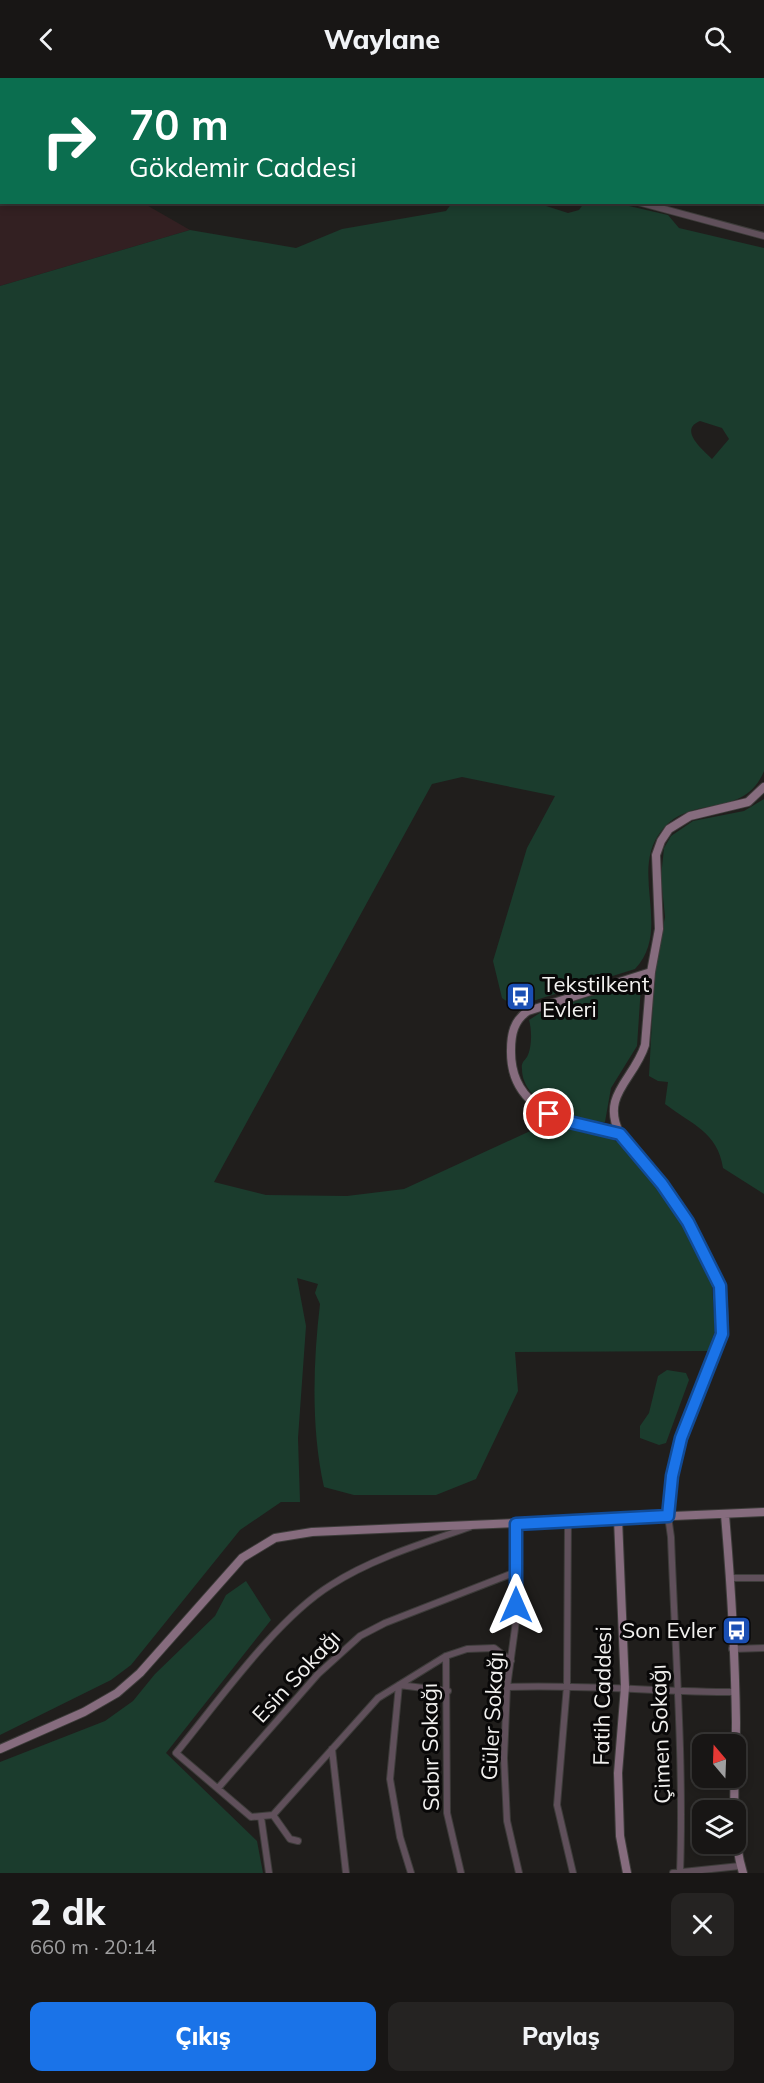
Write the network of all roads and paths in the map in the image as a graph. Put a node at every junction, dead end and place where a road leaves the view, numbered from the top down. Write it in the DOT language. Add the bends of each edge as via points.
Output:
graph roads {
  1 [pos="645,204"];
  2 [pos="764,236"];
  3 [pos="764,787"];
  4 [pos="651,972"];
  5 [pos="620,1134"];
  6 [pos="764,1512"];
  7 [pos="725,1515"];
  8 [pos="668,1516"];
  9 [pos="618,1519"];
  10 [pos="568,1521"];
  11 [pos="516,1524"];
  12 [pos="474,1526"];
  13 [pos="516,1572"];
  14 [pos="731,1578"];
  15 [pos="764,1578"];
  16 [pos="764,1648"];
  17 [pos="732,1649"];
  18 [pos="446,1656"];
  19 [pos="511,1661"];
  20 [pos="567,1684"];
  21 [pos="399,1685"];
  22 [pos="507,1686"];
  23 [pos="625,1687"];
  24 [pos="448,1691"];
  25 [pos="677,1692"];
  26 [pos="735,1692"];
  27 [pos="0,1749"];
  28 [pos="332,1749"];
  29 [pos="219,1787"];
  30 [pos="273,1815"];
  31 [pos="261,1817"];
  32 [pos="298,1841"];
  33 [pos="742,1870"];
  34 [pos="269,1873"];
  35 [pos="346,1873"];
  36 [pos="411,1873"];
  37 [pos="461,1873"];
  38 [pos="519,1873"];
  39 [pos="573,1873"];
  40 [pos="627,1873"];
  41 [pos="673,1873"];
  42 [pos="680,1873"];
  1 -- 2 [label="street"];
  3 -- 4 [label="main road" via="748,802 690,816 669,830 661,841 656,855 659,929"];
  4 -- 5 [label="main road" via="645,1045 618,1091 612,1110"];
  4 -- 5 [label="main road" via="537,1007 521,1016 512,1035 515,1079 536,1107 561,1120"];
  5 -- 8 [label="main road, Çimen Sokağı" via="688,1222 720,1286 722,1334 681,1438"];
  6 -- 7 [label="main road"];
  7 -- 8 [label="main road"];
  7 -- 14 [label="main road"];
  8 -- 9 [label="main road"];
  8 -- 25 [label="street, Çimen Sokağı"];
  9 -- 10 [label="main road"];
  9 -- 23 [label="main road, Fatih Caddesi"];
  10 -- 11 [label="main road"];
  10 -- 20 [label="street"];
  11 -- 12 [label="main road"];
  11 -- 13 [label="street, Güler Sokağı"];
  12 -- 27 [label="main road" via="312,1532 267,1542 242,1558 117,1693"];
  12 -- 29 [label="street" via="403,1551 330,1585 288,1621 176,1754"];
  13 -- 19 [label="street, Güler Sokağı"];
  13 -- 29 [label="street, Esin Sokağı" via="360,1636 318,1674"];
  14 -- 15 [label="street"];
  14 -- 17 [label="main road"];
  16 -- 17 [label="street"];
  17 -- 26 [label="main road"];
  18 -- 19 [label="street" via="467,1649 494,1648"];
  18 -- 21 [label="street"];
  18 -- 24 [label="street, Sabır Sokağı"];
  19 -- 22 [label="street, Güler Sokağı"];
  20 -- 22 [label="street"];
  20 -- 23 [label="street"];
  20 -- 39 [label="street" via="557,1805"];
  21 -- 24 [label="street"];
  21 -- 28 [label="street" via="378,1698"];
  21 -- 36 [label="street" via="390,1779"];
  22 -- 38 [label="street, Güler Sokağı" via="507,1821"];
  23 -- 25 [label="street"];
  23 -- 40 [label="main road, Fatih Caddesi" via="618,1773 620,1836"];
  24 -- 37 [label="street, Sabır Sokağı" via="447,1813"];
  25 -- 26 [label="street"];
  25 -- 42 [label="street, Çimen Sokağı"];
  26 -- 33 [label="main road" via="736,1843"];
  28 -- 30 [label="street"];
  28 -- 35 [label="street"];
  29 -- 31 [label="street" via="251,1817"];
  30 -- 31 [label="street"];
  30 -- 32 [label="street" via="290,1839"];
  31 -- 34 [label="street"];
  33 -- 42 [label="street"];
  41 -- 42 [label="street"];
}
